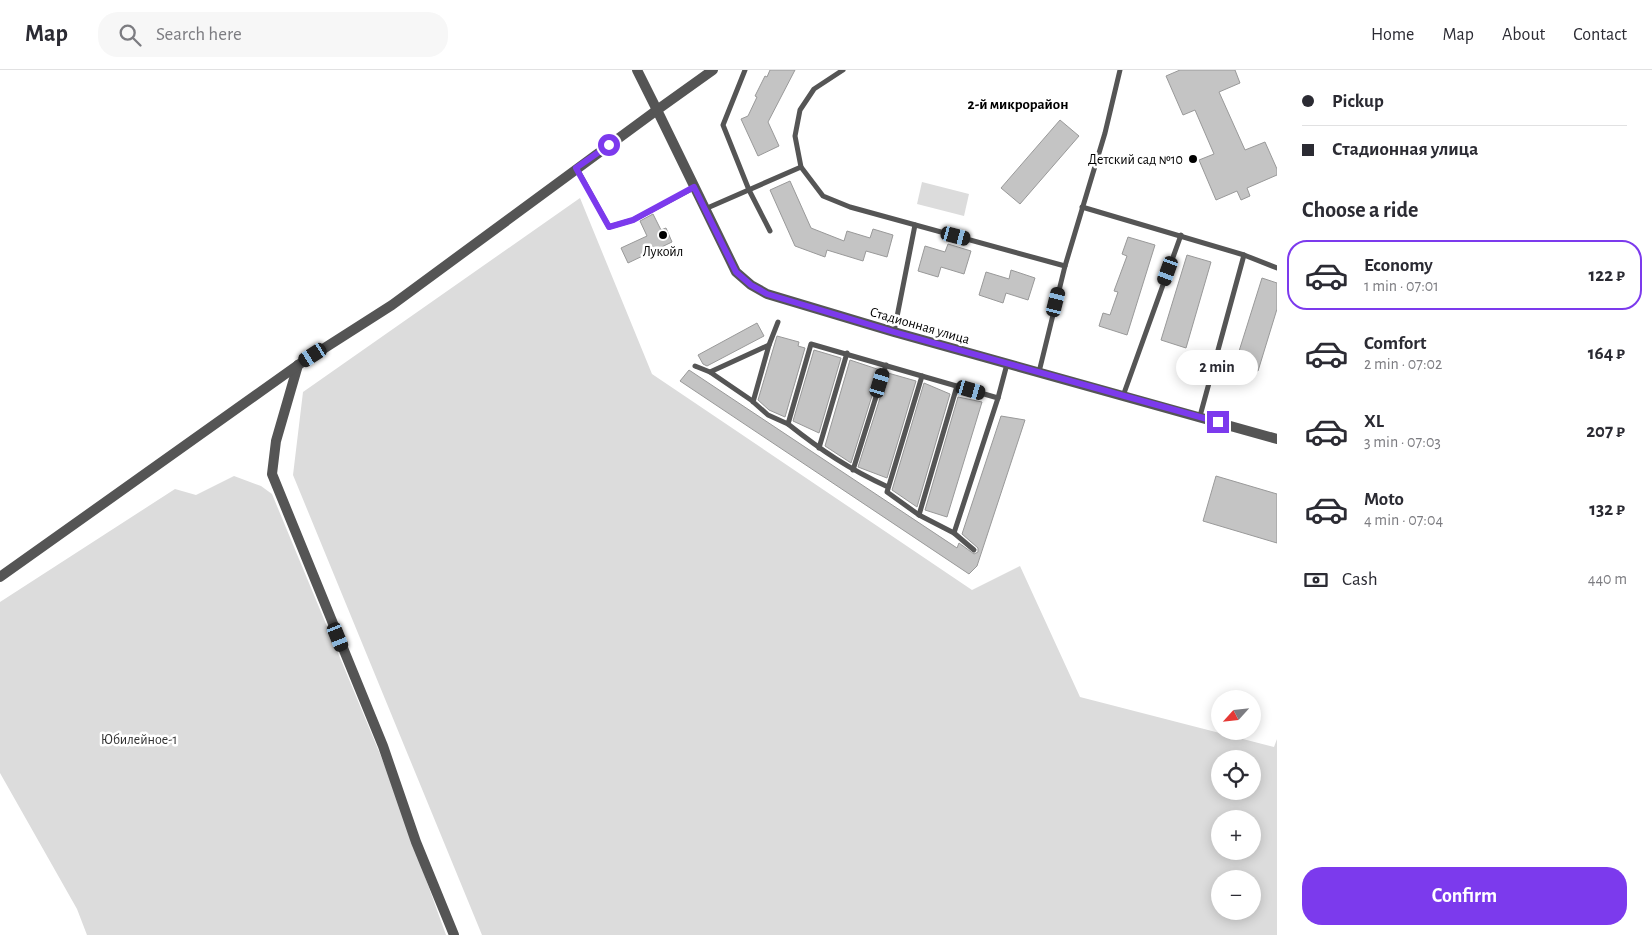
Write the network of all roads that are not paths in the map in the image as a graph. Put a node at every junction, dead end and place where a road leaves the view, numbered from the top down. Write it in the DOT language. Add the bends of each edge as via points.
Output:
graph roads {
  1 [pos="637,70"];
  2 [pos="713,70"];
  3 [pos="745,70"];
  4 [pos="843,70"];
  5 [pos="1120,70"];
  6 [pos="657,110"];
  7 [pos="801,167"];
  8 [pos="576,168"];
  9 [pos="694,187"];
  10 [pos="749,190"];
  11 [pos="1082,207"];
  12 [pos="705,209"];
  13 [pos="915,225"];
  14 [pos="770,231"];
  15 [pos="1180,236"];
  16 [pos="1244,255"];
  17 [pos="1065,266"];
  18 [pos="1277,268"];
  19 [pos="778,322"];
  20 [pos="894,332"];
  21 [pos="770,345"];
  22 [pos="847,354"];
  23 [pos="1007,363"];
  24 [pos="298,365"];
  25 [pos="695,366"];
  26 [pos="886,366"];
  27 [pos="710,372"];
  28 [pos="1039,372"];
  29 [pos="922,376"];
  30 [pos="957,386"];
  31 [pos="1123,396"];
  32 [pos="998,398"];
  33 [pos="753,402"];
  34 [pos="1200,416"];
  35 [pos="788,424"];
  36 [pos="1276,435"];
  37 [pos="819,448"];
  38 [pos="853,470"];
  39 [pos="888,487"];
  40 [pos="920,515"];
  41 [pos="954,533"];
  42 [pos="974,550"];
  43 [pos="0,578"];
  44 [pos="454,935"];
  1 -- 6 [label="street, Стадионная улица"];
  2 -- 6 [label="street"];
  3 -- 10 [label="lane" via="723,126"];
  4 -- 7 [label="lane" via="814,89 800,110 795,136"];
  5 -- 11 [label="lane"];
  6 -- 8 [label="street"];
  6 -- 9 [label="street, Стадионная улица"];
  7 -- 10 [label="lane"];
  7 -- 13 [label="lane" via="823,196"];
  8 -- 9 [label="lane" via="609,227 633,220"];
  8 -- 24 [label="street" via="392,305"];
  9 -- 12 [label="street, Стадионная улица"];
  10 -- 12 [label="lane"];
  10 -- 14 [label="lane"];
  11 -- 15 [label="lane"];
  11 -- 17 [label="lane"];
  12 -- 20 [label="street, Стадионная улица" via="736,272 751,285 767,294"];
  13 -- 17 [label="lane"];
  13 -- 20 [label="lane"];
  15 -- 16 [label="lane"];
  15 -- 31 [label="lane"];
  16 -- 18 [label="lane"];
  16 -- 34 [label="lane"];
  17 -- 28 [label="lane"];
  19 -- 21 [label="lane"];
  20 -- 23 [label="street, Стадионная улица"];
  21 -- 27 [label="lane"];
  21 -- 33 [label="lane"];
  22 -- 26 [label="lane"];
  22 -- 35 [label="lane" via="811,344"];
  22 -- 37 [label="lane"];
  23 -- 28 [label="street, Стадионная улица"];
  23 -- 32 [label="lane"];
  24 -- 43 [label="street"];
  24 -- 44 [label="street" via="276,441 272,474 383,746 416,842"];
  25 -- 27 [label="lane"];
  26 -- 29 [label="lane"];
  26 -- 38 [label="lane"];
  27 -- 33 [label="lane"];
  28 -- 31 [label="street, Стадионная улица"];
  29 -- 30 [label="lane"];
  29 -- 39 [label="lane"];
  30 -- 32 [label="lane"];
  30 -- 40 [label="lane"];
  31 -- 34 [label="street, Стадионная улица"];
  32 -- 41 [label="lane"];
  33 -- 35 [label="lane" via="768,415"];
  34 -- 36 [label="street, Стадионная улица"];
  35 -- 37 [label="lane"];
  37 -- 38 [label="lane"];
  38 -- 39 [label="lane"];
  39 -- 40 [label="lane" via="887,492"];
  40 -- 41 [label="lane"];
  41 -- 42 [label="lane"];
}
